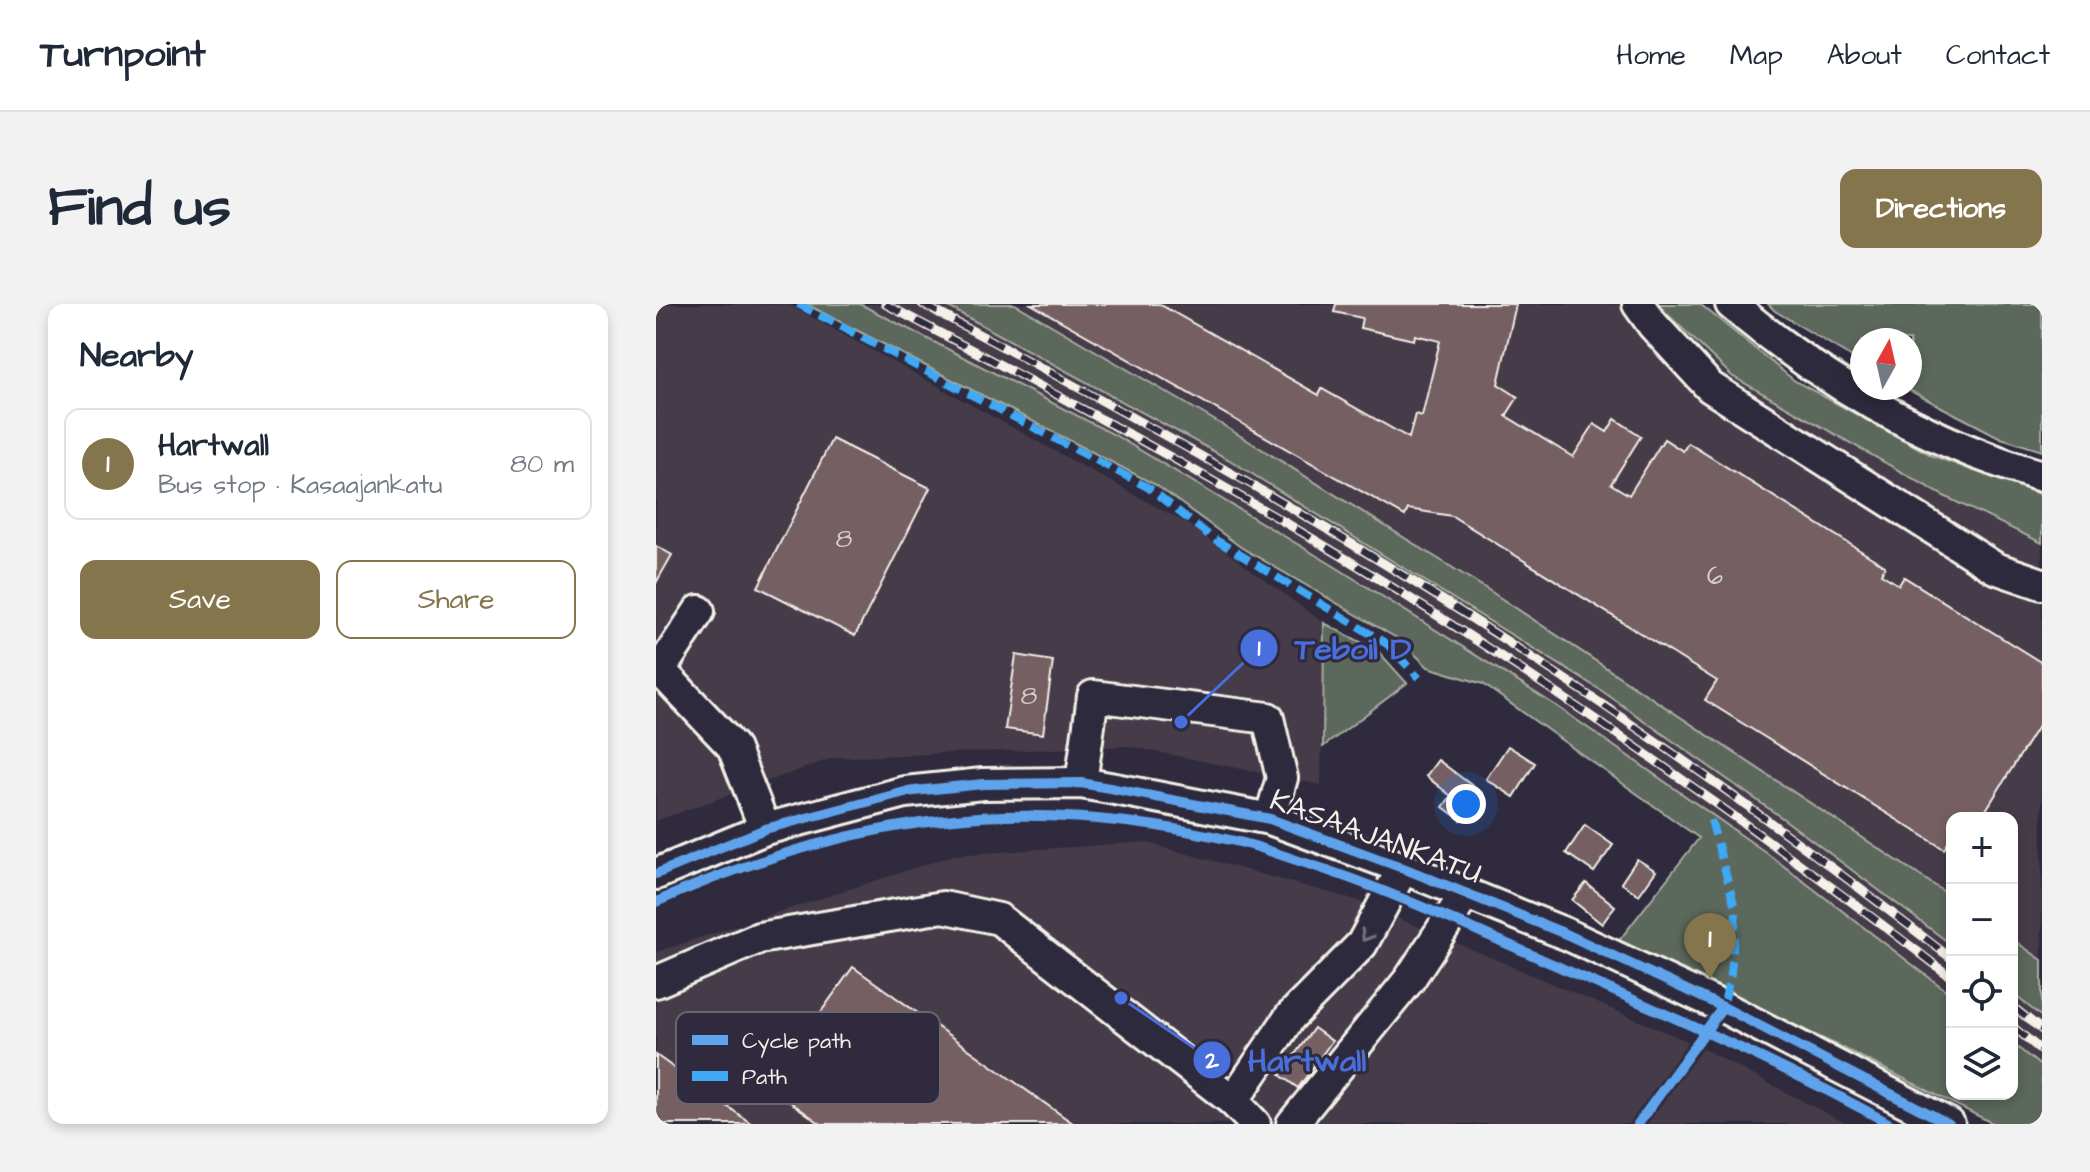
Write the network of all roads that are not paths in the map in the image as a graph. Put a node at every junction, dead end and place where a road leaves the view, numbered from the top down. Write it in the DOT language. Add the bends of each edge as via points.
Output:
graph roads {
  1 [pos="1638,304"];
  2 [pos="1731,304"];
  3 [pos="2042,476"];
  4 [pos="2042,584"];
  5 [pos="699,611"];
  6 [pos="658,672"];
  7 [pos="1081,783"];
  8 [pos="1270,819"];
  9 [pos="765,829"];
  10 [pos="1403,868"];
  11 [pos="656,874"];
  12 [pos="1466,893"];
  13 [pos="656,982"];
  14 [pos="1233,1101"];
  15 [pos="1255,1124"];
  16 [pos="1292,1124"];
  17 [pos="1949,1124"];
  1 -- 4 [label="street" via="1710,387 1995,568"];
  2 -- 3 [label="street" via="1804,362 1868,403 1953,444"];
  5 -- 6 [label="street"];
  6 -- 9 [label="street" via="733,747"];
  7 -- 8 [label="street, KASAAJANKATU"];
  7 -- 8 [label="street" via="1093,696 1268,718 1282,778"];
  7 -- 9 [label="street, KASAAJANKATU" via="983,784 905,792"];
  8 -- 10 [label="street, KASAAJANKATU"];
  9 -- 11 [label="street, KASAAJANKATU"];
  10 -- 12 [label="street, KASAAJANKATU"];
  10 -- 14 [label="street, one-way" via="1362,944 1290,1017"];
  12 -- 16 [label="street" via="1409,980"];
  12 -- 17 [label="street, KASAAJANKATU" via="1723,1007"];
  13 -- 14 [label="street" via="759,938 943,907 999,919"];
  14 -- 15 [label="street"];
}
